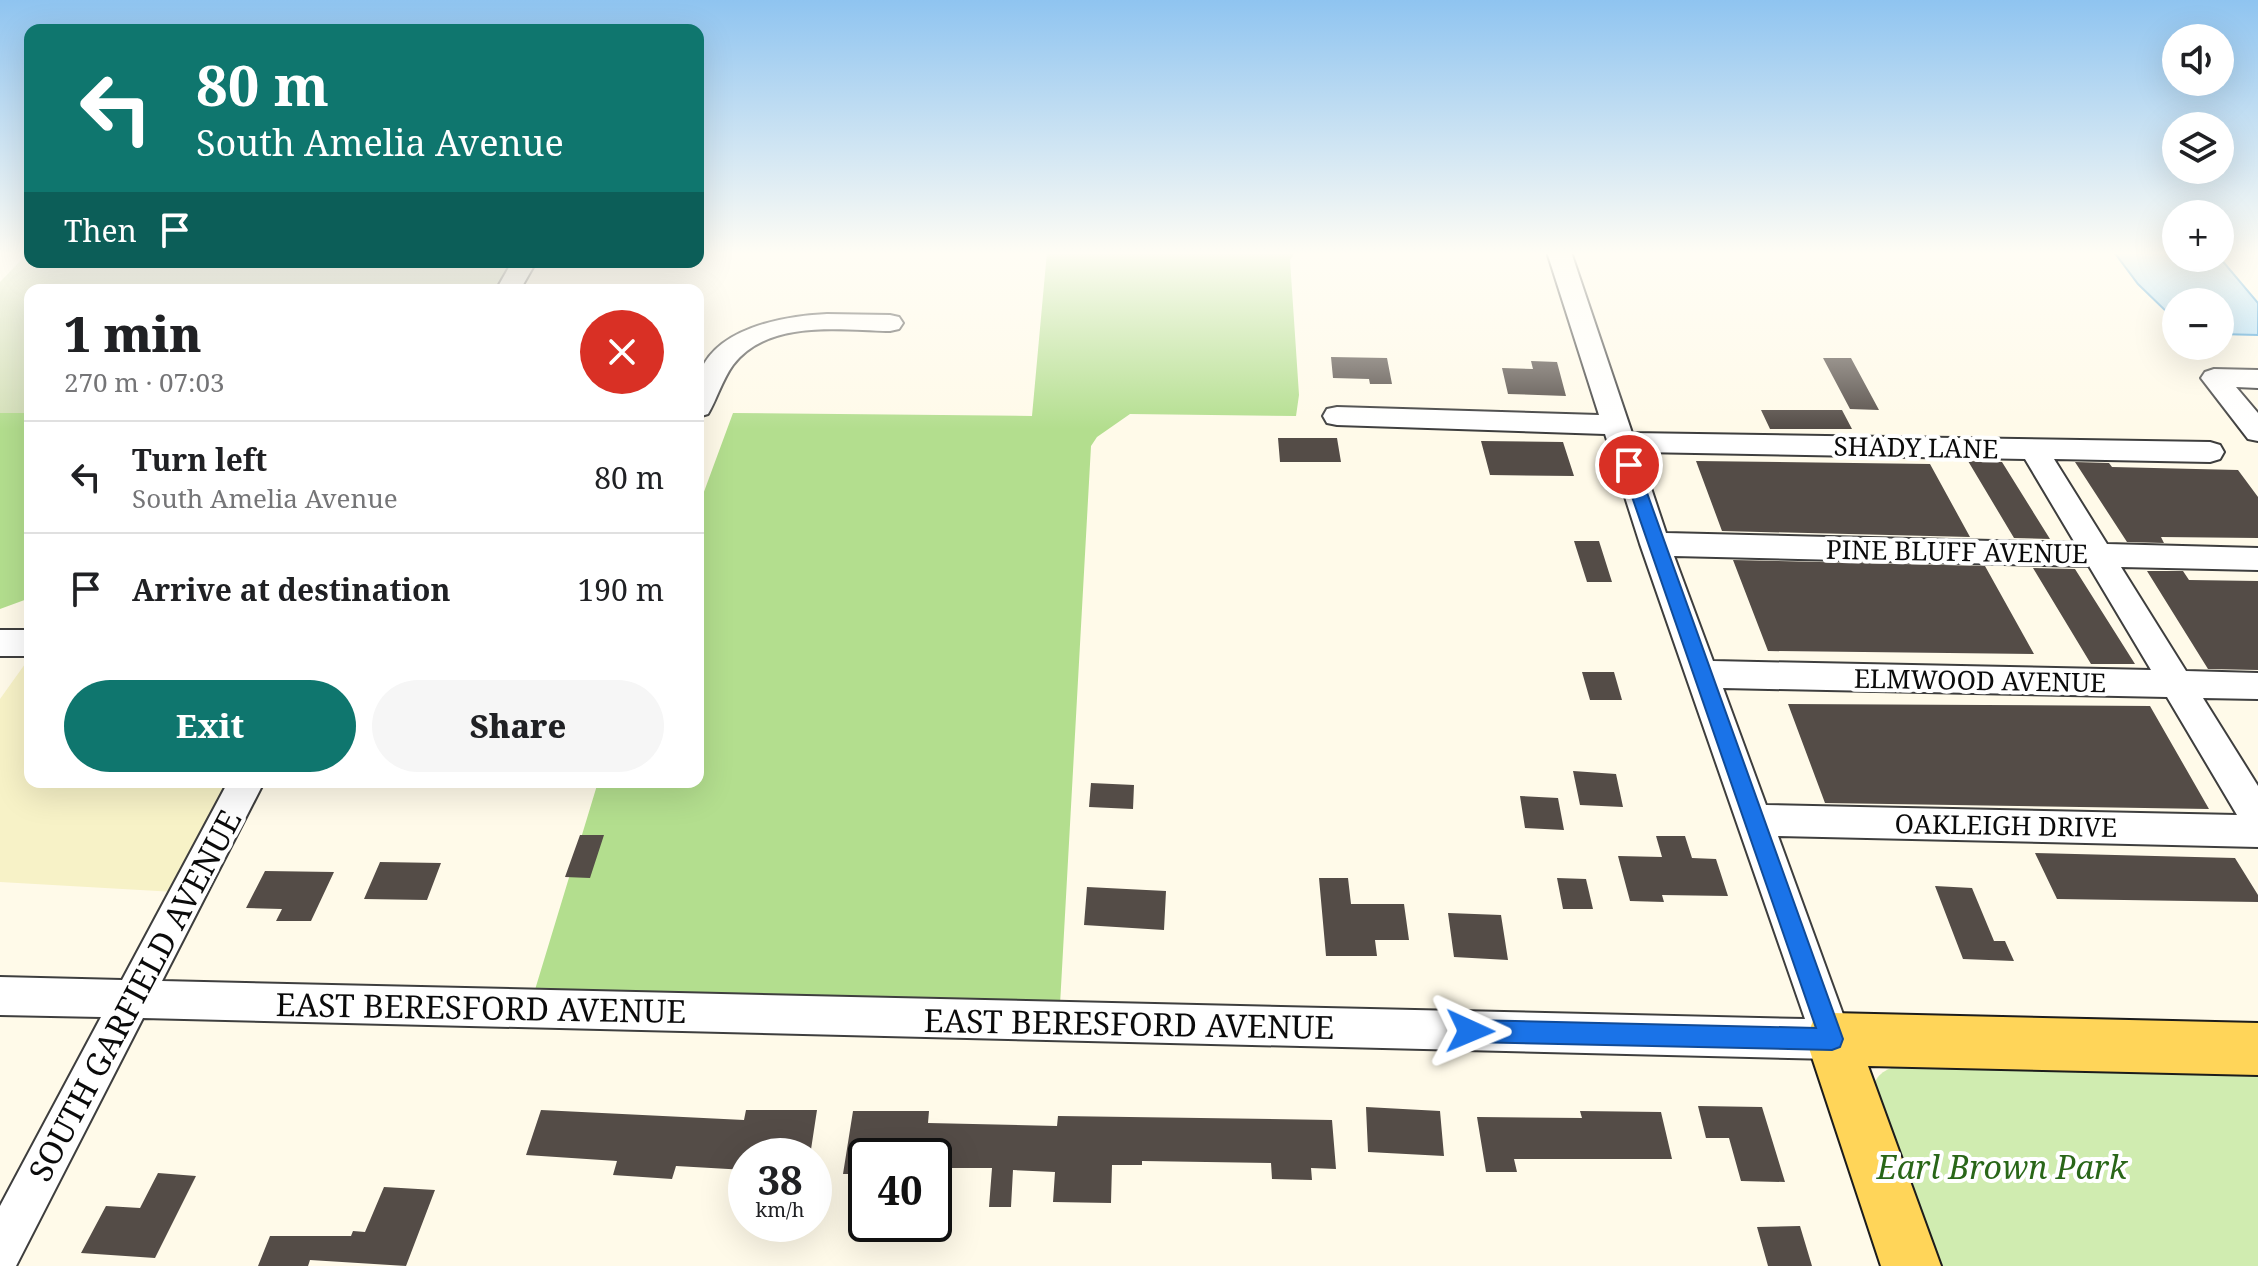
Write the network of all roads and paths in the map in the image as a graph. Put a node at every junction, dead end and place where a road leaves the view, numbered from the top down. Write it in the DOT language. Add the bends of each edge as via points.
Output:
graph roads {
  1 [pos="1578,311"];
  2 [pos="890,323"];
  3 [pos="2258,379"];
  4 [pos="704,394"];
  5 [pos="1337,416"];
  6 [pos="2258,432"];
  7 [pos="1618,433"];
  8 [pos="2033,449"];
  9 [pos="2210,452"];
  10 [pos="1655,544"];
  11 [pos="2098,555"];
  12 [pos="2258,559"];
  13 [pos="0,643"];
  14 [pos="24,643"];
  15 [pos="1703,674"];
  16 [pos="2177,684"];
  17 [pos="2258,686"];
  18 [pos="243,788"];
  19 [pos="2258,817"];
  20 [pos="1754,820"];
  21 [pos="2258,831"];
  22 [pos="0,996"];
  23 [pos="134,999"];
  24 [pos="1832,1039"];
  25 [pos="2258,1049"];
  26 [pos="0,1251"];
  27 [pos="1911,1266"];
  1 -- 7 [label="street"];
  2 -- 4 [label="street" via="775,327 729,353"];
  3 -- 6 [label="street" via="2214,378"];
  5 -- 7 [label="street, SHADY LANE"];
  7 -- 8 [label="street, SHADY LANE"];
  7 -- 10 [label="street"];
  8 -- 9 [label="street, SHADY LANE"];
  8 -- 11 [label="street"];
  10 -- 11 [label="street, PINE BLUFF AVENUE"];
  10 -- 15 [label="street"];
  11 -- 12 [label="street, PINE BLUFF AVENUE"];
  11 -- 16 [label="street"];
  13 -- 14 [label="street"];
  15 -- 16 [label="street, ELMWOOD AVENUE"];
  15 -- 20 [label="street"];
  16 -- 17 [label="street, ELMWOOD AVENUE"];
  16 -- 19 [label="street"];
  18 -- 23 [label="street, SOUTH GARFIELD AVENUE"];
  20 -- 21 [label="street, OAKLEIGH DRIVE"];
  20 -- 24 [label="street"];
  22 -- 23 [label="street, EAST BERESFORD AVENUE"];
  23 -- 24 [label="street, EAST BERESFORD AVENUE"];
  23 -- 26 [label="street, SOUTH GARFIELD AVENUE"];
  24 -- 25 [label="main road, EAST BERESFORD AVENUE"];
  24 -- 27 [label="main road"];
}
